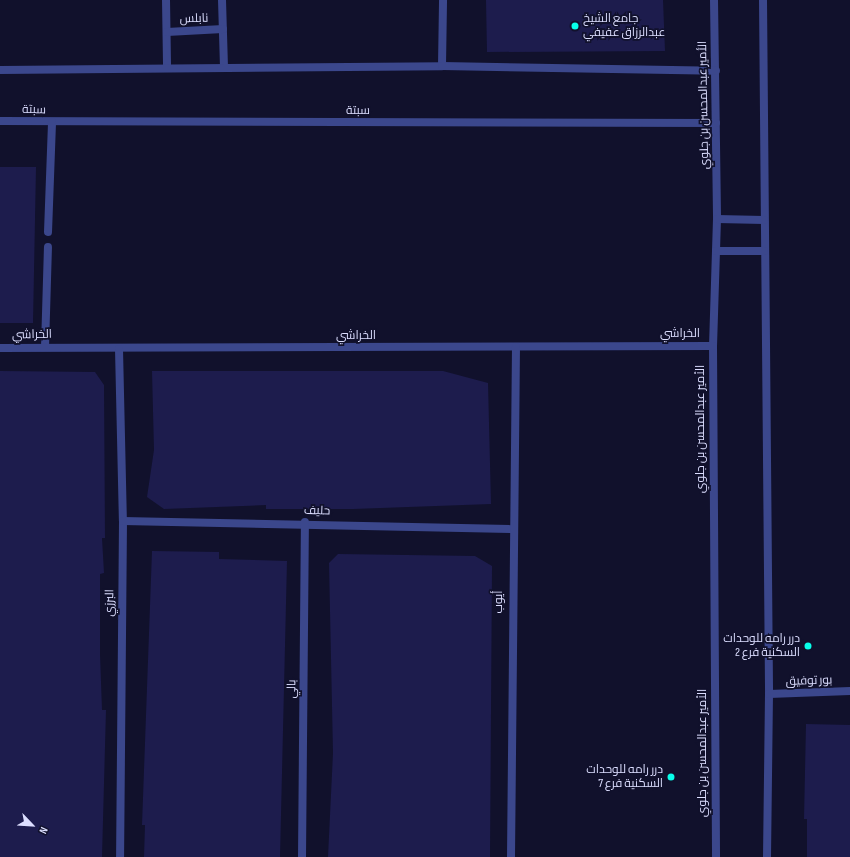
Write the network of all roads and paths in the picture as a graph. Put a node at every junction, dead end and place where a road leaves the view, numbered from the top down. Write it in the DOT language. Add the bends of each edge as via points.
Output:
graph roads {
  1 [pos="166,0"];
  2 [pos="222,0"];
  3 [pos="443,0"];
  4 [pos="714,0"];
  5 [pos="763,0"];
  6 [pos="223,29"];
  7 [pos="167,32"];
  8 [pos="224,66"];
  9 [pos="442,66"];
  10 [pos="167,67"];
  11 [pos="0,70"];
  12 [pos="716,71"];
  13 [pos="0,121"];
  14 [pos="52,122"];
  15 [pos="716,124"];
  16 [pos="718,219"];
  17 [pos="764,220"];
  18 [pos="48,232"];
  19 [pos="48,247"];
  20 [pos="716,251"];
  21 [pos="764,251"];
  22 [pos="45,346"];
  23 [pos="713,346"];
  24 [pos="516,347"];
  25 [pos="0,348"];
  26 [pos="119,349"];
  27 [pos="123,521"];
  28 [pos="305,522"];
  29 [pos="512,529"];
  30 [pos="850,691"];
  31 [pos="769,694"];
  32 [pos="120,857"];
  33 [pos="302,857"];
  34 [pos="511,857"];
  35 [pos="716,857"];
  36 [pos="767,857"];
  1 -- 7 [label="street, نابلس"];
  2 -- 6 [label="street, نابلس"];
  3 -- 9 [label="street"];
  4 -- 12 [label="street, الأمير عبدالمحسن بن جلوي"];
  5 -- 17 [label="street"];
  6 -- 7 [label="street, نابلس"];
  6 -- 8 [label="street, نابلس"];
  7 -- 10 [label="street, نابلس"];
  8 -- 9 [label="street"];
  8 -- 10 [label="street"];
  9 -- 12 [label="street"];
  10 -- 11 [label="street"];
  12 -- 15 [label="street, الأمير عبدالمحسن بن جلوي"];
  13 -- 14 [label="street, سبتة"];
  14 -- 15 [label="street, سبتة"];
  14 -- 18 [label="street"];
  15 -- 16 [label="street, الأمير عبدالمحسن بن جلوي"];
  16 -- 17 [label="street"];
  16 -- 20 [label="street, الأمير عبدالمحسن بن جلوي"];
  17 -- 21 [label="street"];
  19 -- 22 [label="street"];
  20 -- 21 [label="street"];
  20 -- 23 [label="street, الأمير عبدالمحسن بن جلوي"];
  21 -- 31 [label="street"];
  22 -- 25 [label="street, الخراشي"];
  22 -- 26 [label="street, الخراشي"];
  23 -- 24 [label="street, الخراشي"];
  23 -- 35 [label="street, الأمير عبدالمحسن بن جلوي"];
  24 -- 26 [label="street, الخراشي"];
  24 -- 29 [label="street, أيوب"];
  26 -- 27 [label="street, البرزي"];
  27 -- 28 [label="street, حليف"];
  27 -- 32 [label="street, البرزي"];
  28 -- 29 [label="street, حليف"];
  28 -- 33 [label="street, بالي"];
  29 -- 34 [label="street, أيوب"];
  30 -- 31 [label="street, بور توفيق"];
  31 -- 36 [label="street"];
}
